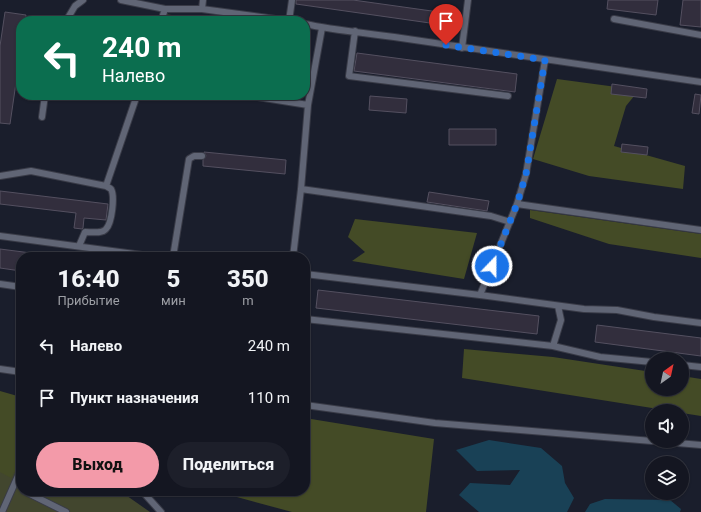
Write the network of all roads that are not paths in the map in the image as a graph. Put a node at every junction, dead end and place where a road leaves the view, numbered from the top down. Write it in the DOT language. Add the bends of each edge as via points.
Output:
graph roads {
  1 [pos="83,0"];
  2 [pos="120,0"];
  3 [pos="203,0"];
  4 [pos="292,0"];
  5 [pos="468,0"];
  6 [pos="165,9"];
  7 [pos="202,9"];
  8 [pos="69,16"];
  9 [pos="163,16"];
  10 [pos="253,16"];
  11 [pos="290,16"];
  12 [pos="614,19"];
  13 [pos="310,25"];
  14 [pos="322,28"];
  15 [pos="355,32"];
  16 [pos="701,35"];
  17 [pos="462,48"];
  18 [pos="545,60"];
  19 [pos="701,82"];
  20 [pos="310,94"];
  21 [pos="508,96"];
  22 [pos="44,100"];
  23 [pos="135,100"];
  24 [pos="276,100"];
  25 [pos="309,100"];
  26 [pos="308,105"];
  27 [pos="42,117"];
  28 [pos="202,156"];
  29 [pos="0,176"];
  30 [pos="106,186"];
  31 [pos="301,189"];
  32 [pos="517,204"];
  33 [pos="510,222"];
  34 [pos="701,230"];
  35 [pos="0,236"];
  36 [pos="79,246"];
  37 [pos="122,252"];
  38 [pos="174,252"];
  39 [pos="294,252"];
  40 [pos="310,275"];
  41 [pos="0,284"];
  42 [pos="16,286"];
  43 [pos="480,295"];
  44 [pos="558,306"];
  45 [pos="310,320"];
  46 [pos="701,322"];
  47 [pos="553,346"];
  48 [pos="645,361"];
  49 [pos="689,366"];
  50 [pos="701,368"];
  51 [pos="0,369"];
  52 [pos="16,371"];
  53 [pos="310,406"];
  54 [pos="645,440"];
  55 [pos="689,444"];
  56 [pos="701,445"];
  57 [pos="16,479"];
  58 [pos="13,485"];
  59 [pos="16,486"];
  60 [pos="34,496"];
  61 [pos="147,496"];
  62 [pos="0,498"];
  63 [pos="7,500"];
  64 [pos="2,512"];
  65 [pos="66,512"];
  66 [pos="161,512"];
  1 -- 8 [label="street" via="75,6"];
  2 -- 6 [label="street"];
  3 -- 7 [label="street"];
  4 -- 11 [label="street"];
  5 -- 17 [label="street"];
  6 -- 7 [label="street"];
  6 -- 9 [label="street"];
  7 -- 10 [label="street"];
  12 -- 16 [label="street"];
  13 -- 14 [label="street"];
  14 -- 15 [label="street"];
  14 -- 20 [label="street"];
  15 -- 17 [label="street"];
  15 -- 21 [label="street" via="349,76"];
  17 -- 18 [label="street"];
  18 -- 19 [label="street"];
  18 -- 32 [label="street" via="526,174"];
  22 -- 27 [label="street"];
  23 -- 30 [label="street"];
  24 -- 26 [label="street"];
  25 -- 26 [label="street"];
  26 -- 31 [label="street"];
  28 -- 38 [label="street" via="189,159"];
  29 -- 30 [label="street" via="31,171"];
  30 -- 36 [label="street" via="111,189 113,199 110,223 106,230 101,232 85,232"];
  31 -- 33 [label="street" via="491,216"];
  31 -- 39 [label="street"];
  32 -- 33 [label="street"];
  32 -- 34 [label="street"];
  33 -- 43 [label="street"];
  35 -- 36 [label="street"];
  36 -- 37 [label="street"];
  40 -- 43 [label="street"];
  41 -- 42 [label="street"];
  43 -- 44 [label="street"];
  44 -- 46 [label="street" via="584,310 617,310"];
  44 -- 47 [label="street" via="561,320"];
  45 -- 47 [label="street"];
  47 -- 48 [label="street" via="600,357"];
  49 -- 50 [label="street"];
  51 -- 52 [label="street"];
  53 -- 54 [label="street" via="435,423"];
  55 -- 56 [label="street"];
  57 -- 58 [label="street"];
  58 -- 59 [label="street"];
  58 -- 63 [label="street"];
  60 -- 65 [label="street"];
  61 -- 66 [label="street"];
  62 -- 63 [label="street"];
  63 -- 64 [label="street"];
}
